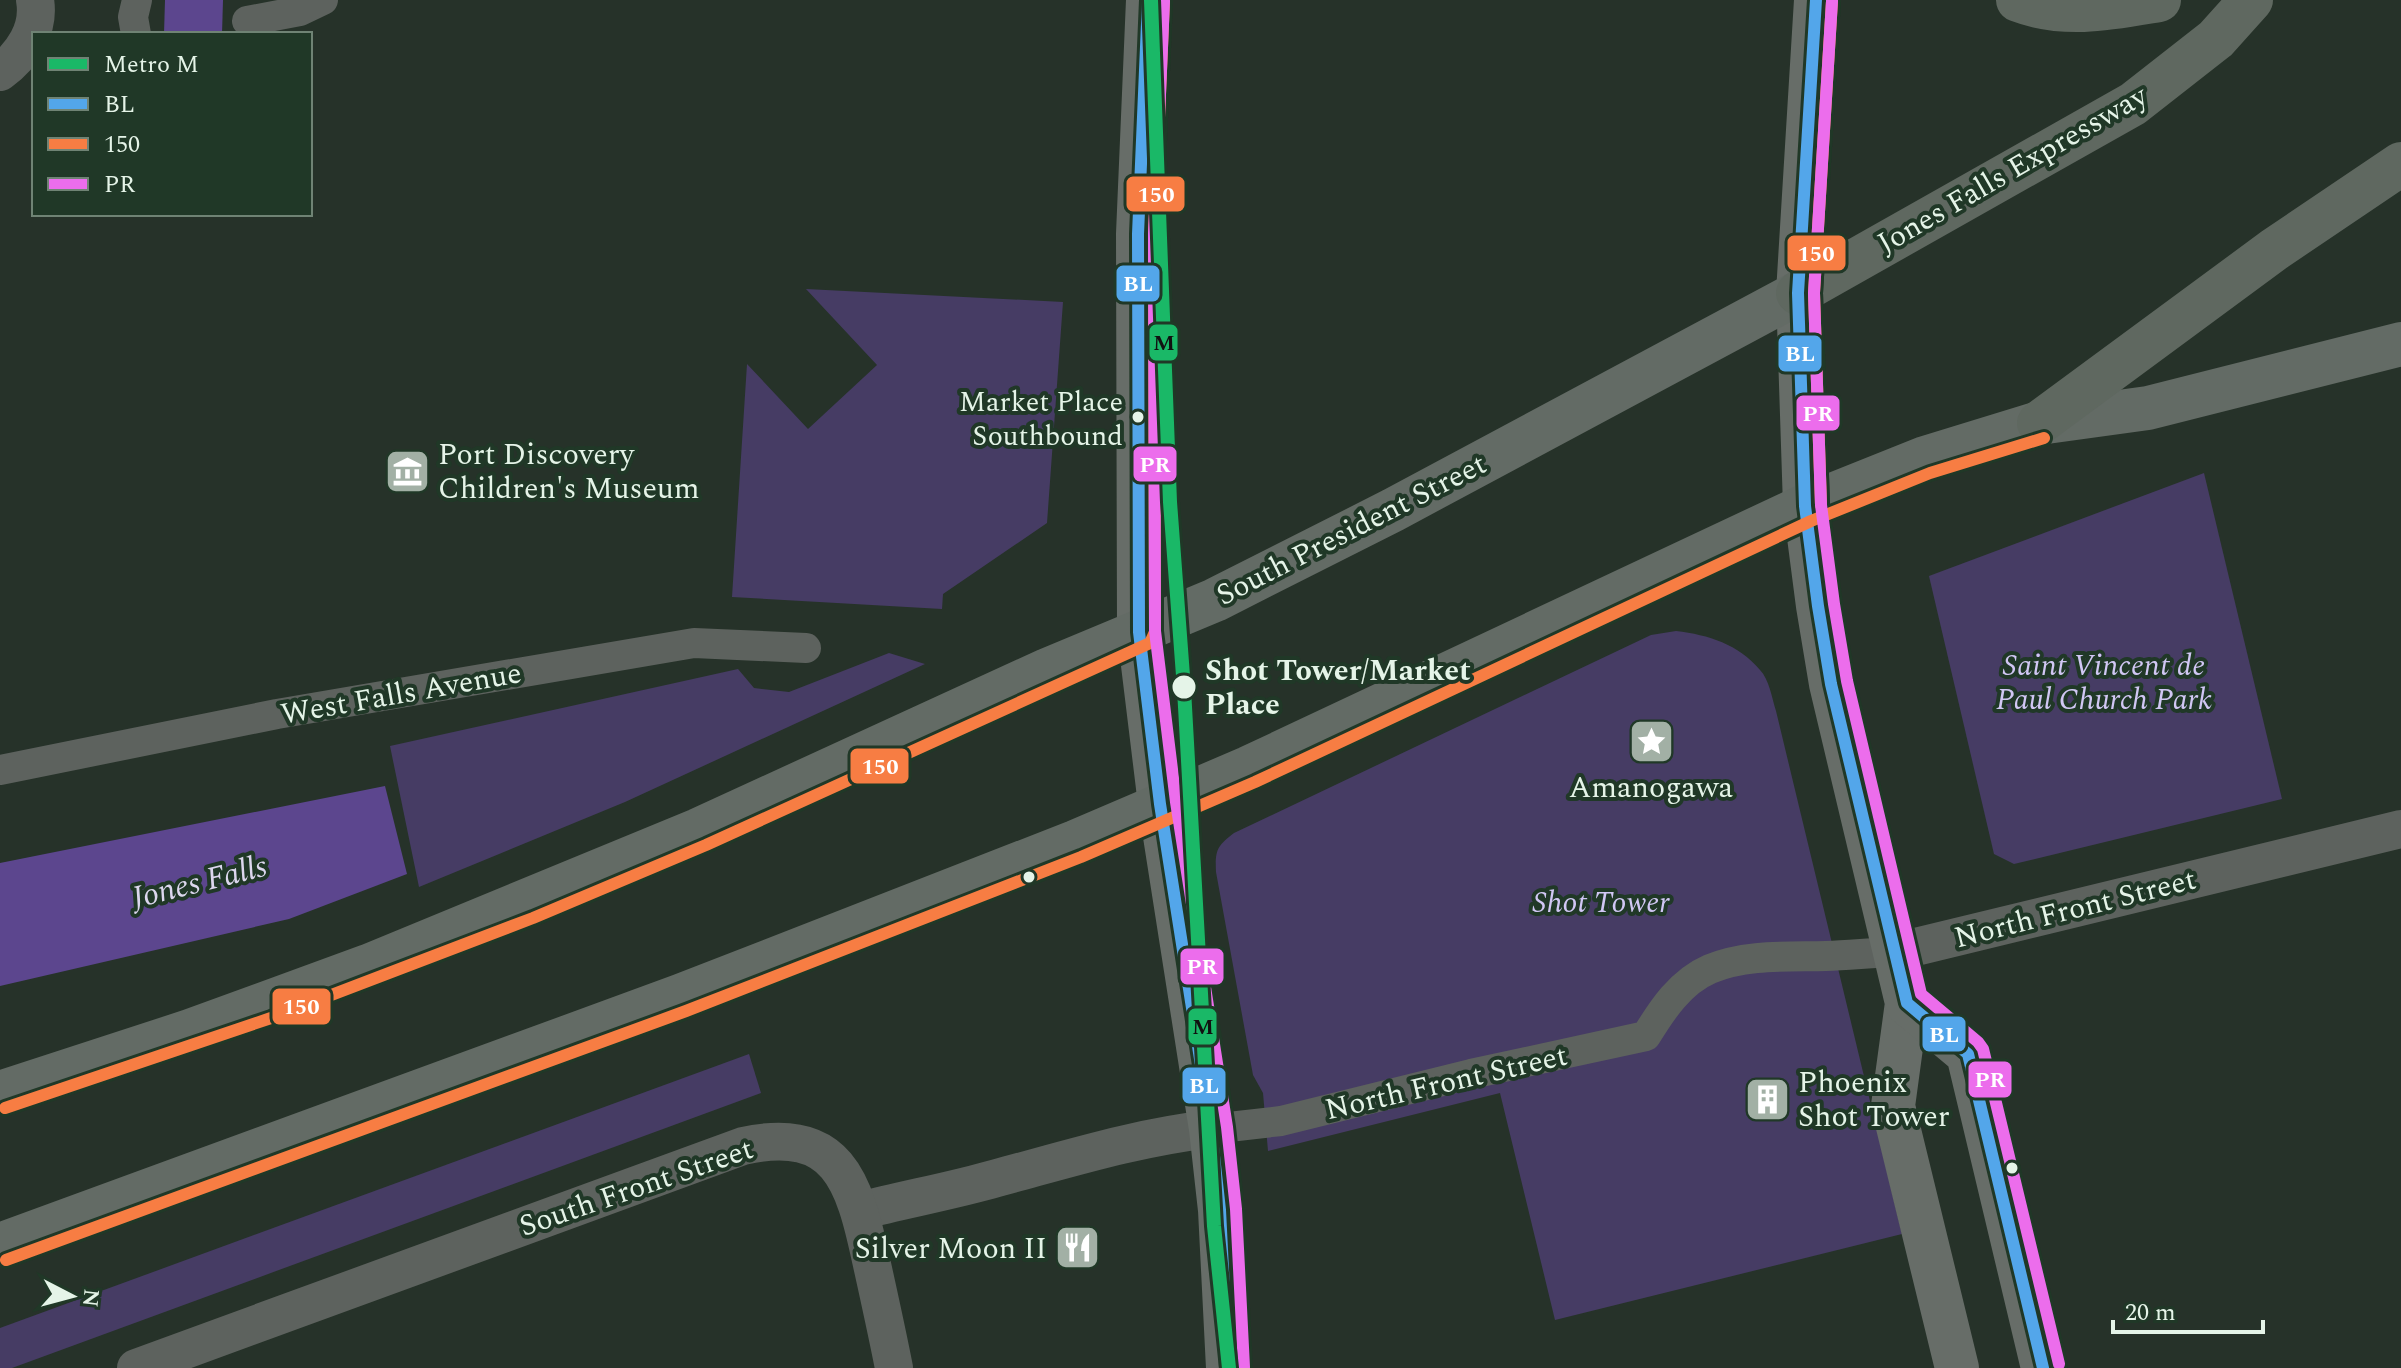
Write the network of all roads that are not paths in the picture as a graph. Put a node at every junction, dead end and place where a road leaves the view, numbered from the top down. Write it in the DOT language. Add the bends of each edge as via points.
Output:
graph roads {
  1 [pos="35,0"];
  2 [pos="137,0"];
  3 [pos="323,0"];
  4 [pos="1148,0"];
  5 [pos="1816,0"];
  6 [pos="2018,0"];
  7 [pos="2159,0"];
  8 [pos="2251,0"];
  9 [pos="246,18"];
  10 [pos="136,32"];
  11 [pos="0,72"];
  12 [pos="2401,164"];
  13 [pos="1798,293"];
  14 [pos="2401,344"];
  15 [pos="2039,423"];
  16 [pos="1805,506"];
  17 [pos="1139,632"];
  18 [pos="806,648"];
  19 [pos="0,770"];
  20 [pos="1160,804"];
  21 [pos="2401,829"];
  22 [pos="1895,952"];
  23 [pos="1907,1003"];
  24 [pos="0,1093"];
  25 [pos="1211,1129"];
  26 [pos="860,1211"];
  27 [pos="0,1245"];
  28 [pos="136,1368"];
  29 [pos="894,1368"];
  30 [pos="1228,1368"];
  31 [pos="1957,1368"];
  32 [pos="2043,1368"];
  1 -- 11 [label="street" via="34,26 26,45"];
  2 -- 10 [label="street"];
  3 -- 9 [label="street" via="300,11"];
  4 -- 17 [label="main road" via="1138,234"];
  5 -- 13 [label="main road"];
  6 -- 7 [label="highway" via="2064,12"];
  8 -- 13 [label="highway, Jones Falls Expressway" via="2216,39 2133,104"];
  12 -- 15 [label="highway" via="2275,249"];
  13 -- 16 [label="main road"];
  13 -- 17 [label="main road, South President Street" via="1393,510 1215,600"];
  14 -- 15 [label="main road" via="2148,408"];
  15 -- 16 [label="main road" via="1925,458"];
  16 -- 20 [label="main road" via="1248,768"];
  16 -- 22 [label="main road" via="1831,684"];
  17 -- 20 [label="main road"];
  17 -- 24 [label="main road, South President Street" via="698,830 368,966"];
  18 -- 19 [label="street, West Falls Avenue" via="694,643 277,714"];
  20 -- 25 [label="main road"];
  20 -- 27 [label="main road" via="680,996"];
  21 -- 22 [label="street, North Front Street"];
  22 -- 23 [label="main road"];
  22 -- 25 [label="street, North Front Street" via="1738,961 1708,970 1685,985 1646,1036 1281,1121"];
  23 -- 31 [label="main road" via="1893,1106"];
  23 -- 32 [label="main road" via="1968,1054"];
  25 -- 26 [label="street" via="1129,1142"];
  25 -- 30 [label="main road"];
  26 -- 28 [label="street, South Front Street" via="846,1175 825,1154 805,1144 770,1140"];
  26 -- 29 [label="street, South Front Street"];
}
